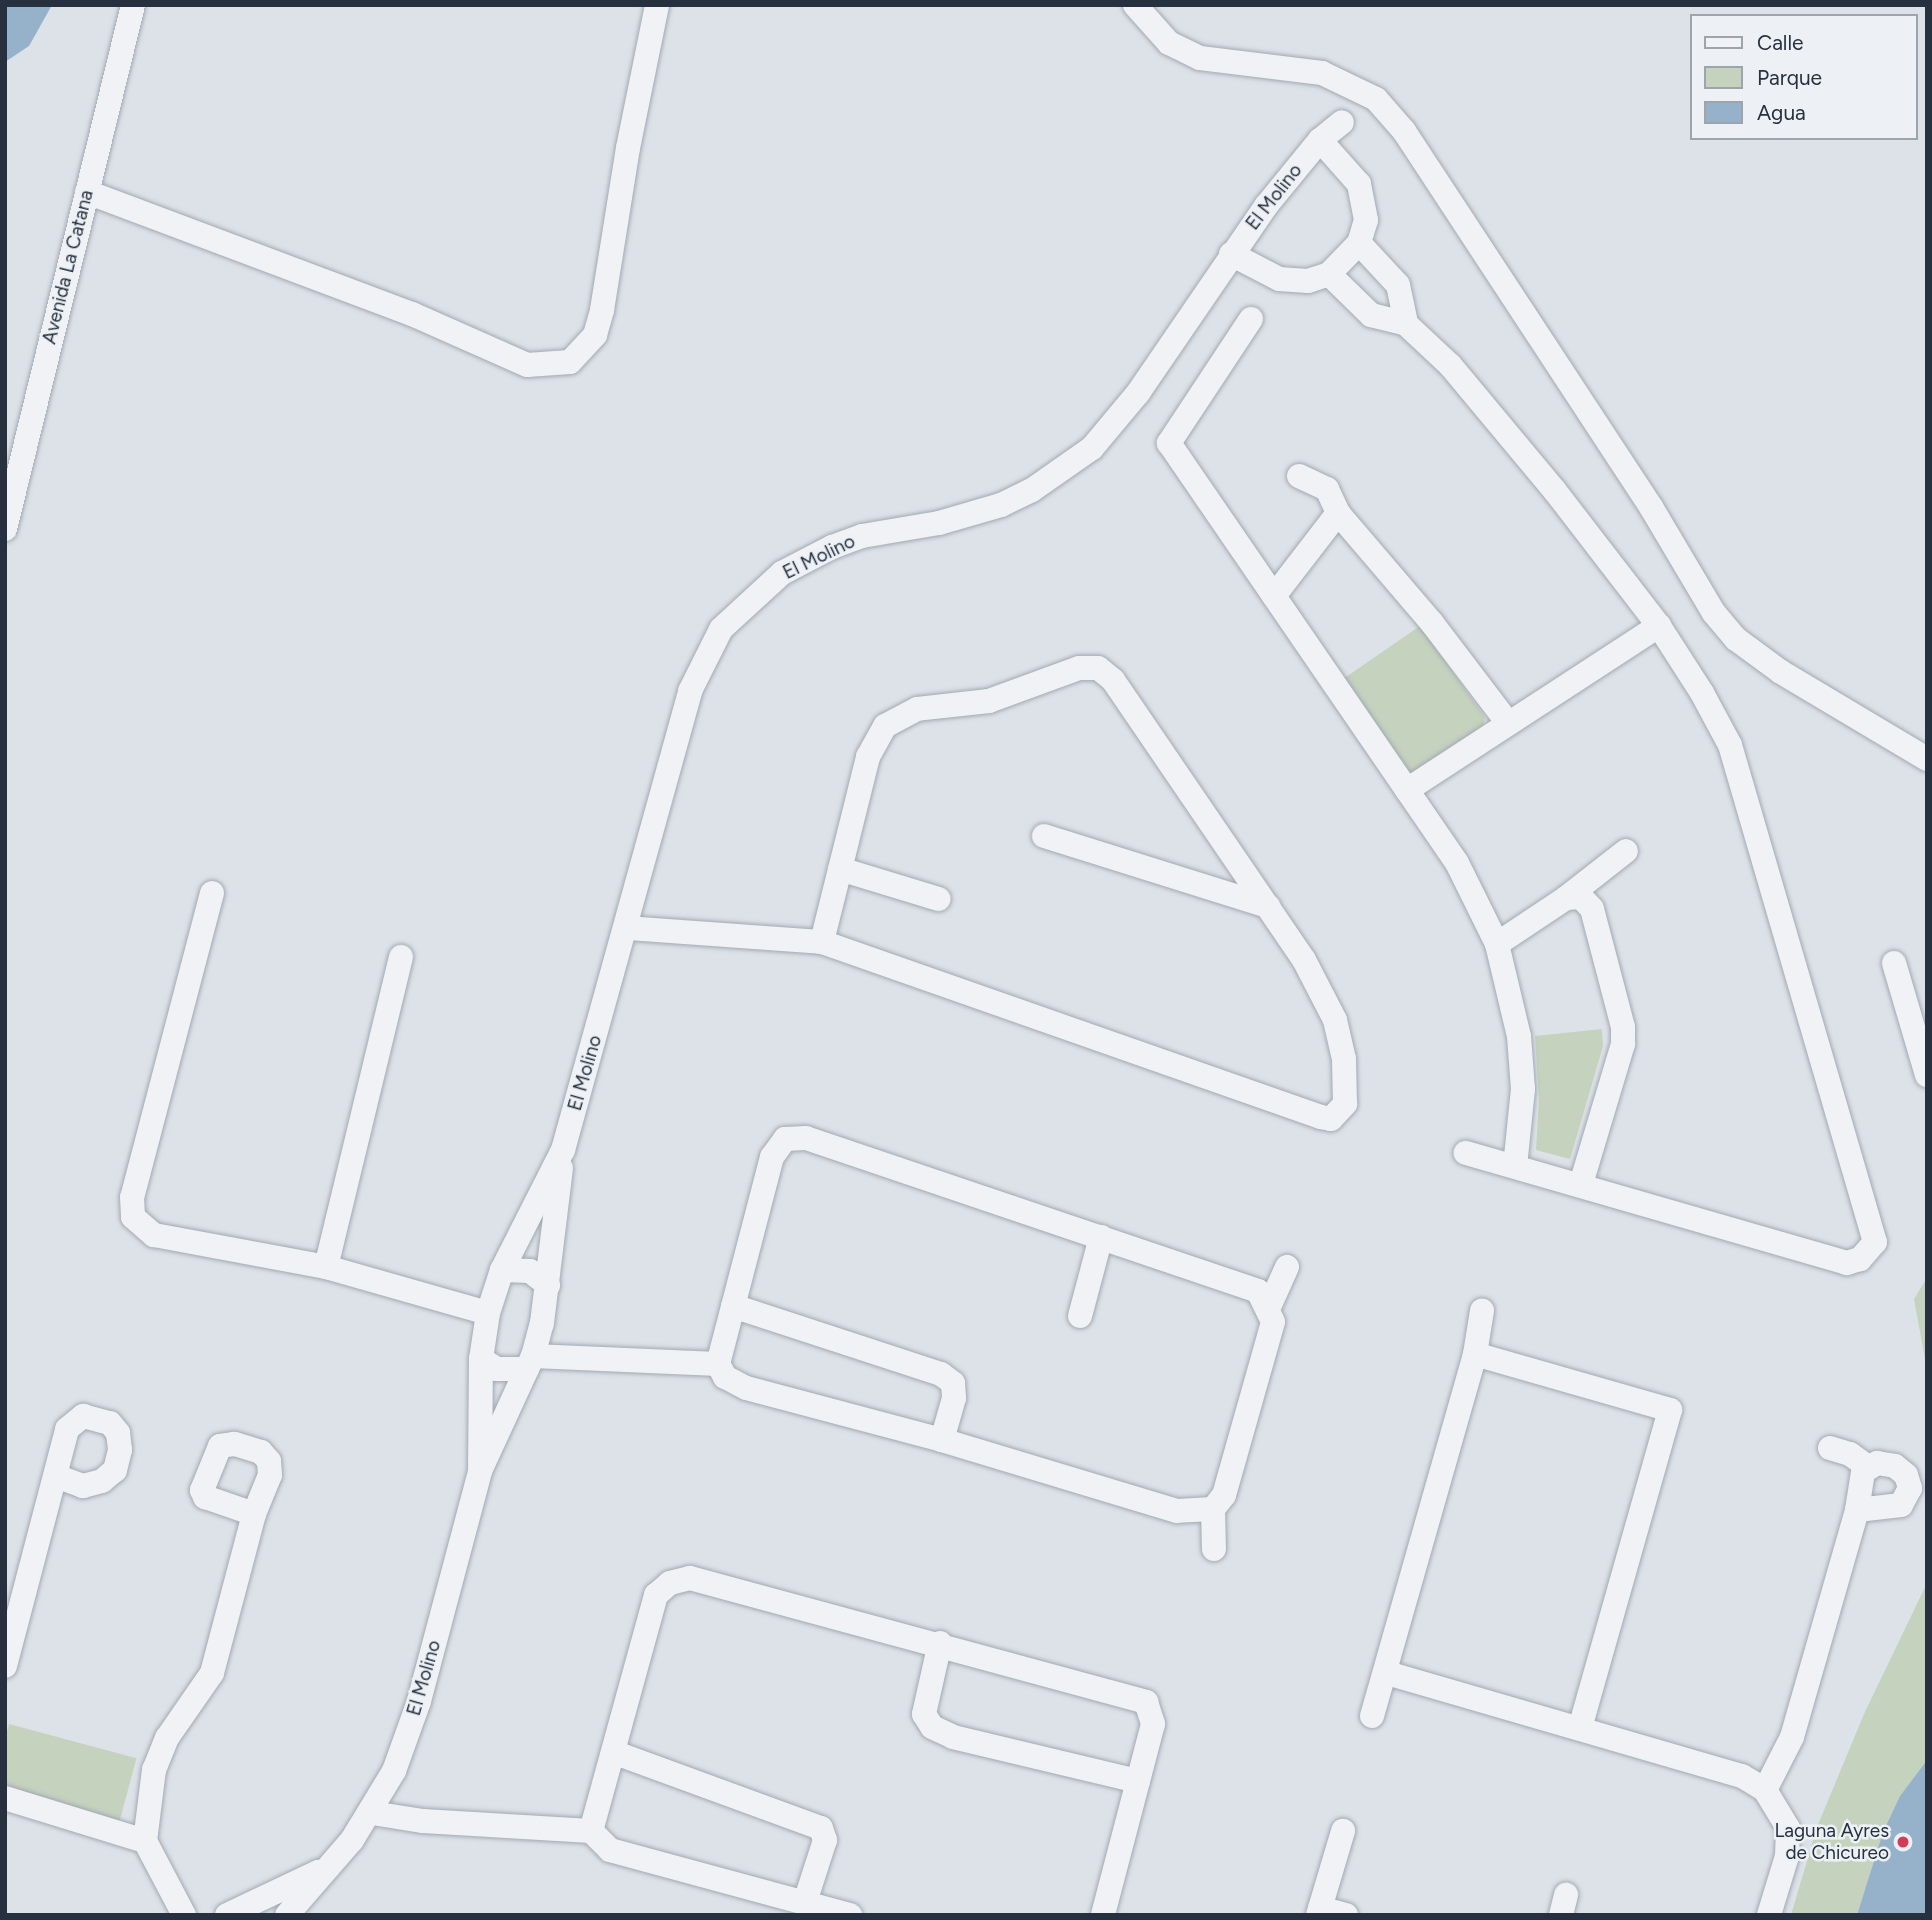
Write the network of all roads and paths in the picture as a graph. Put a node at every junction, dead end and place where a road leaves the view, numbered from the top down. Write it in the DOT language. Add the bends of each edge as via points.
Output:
graph roads {
  1 [pos="133,5"];
  2 [pos="657,5"];
  3 [pos="1135,5"];
  4 [pos="1342,122"];
  5 [pos="1320,140"];
  6 [pos="86,191"];
  7 [pos="1359,243"];
  8 [pos="1231,254"];
  9 [pos="1329,274"];
  10 [pos="1251,319"];
  11 [pos="1406,324"];
  12 [pos="1299,476"];
  13 [pos="1338,513"];
  14 [pos="5,529"];
  15 [pos="1274,596"];
  16 [pos="1659,626"];
  17 [pos="1508,723"];
  18 [pos="1927,759"];
  19 [pos="1407,790"];
  20 [pos="1044,836"];
  21 [pos="1626,851"];
  22 [pos="840,869"];
  23 [pos="212,893"];
  24 [pos="1566,898"];
  25 [pos="939,899"];
  26 [pos="1268,906"];
  27 [pos="627,928"];
  28 [pos="822,942"];
  29 [pos="1497,944"];
  30 [pos="401,957"];
  31 [pos="1894,962"];
  32 [pos="1927,1075"];
  33 [pos="563,1150"];
  34 [pos="1466,1153"];
  35 [pos="1515,1166"];
  36 [pos="1581,1184"];
  37 [pos="1101,1237"];
  38 [pos="1287,1267"];
  39 [pos="326,1268"];
  40 [pos="502,1270"];
  41 [pos="548,1285"];
  42 [pos="733,1306"];
  43 [pos="1269,1307"];
  44 [pos="1482,1311"];
  45 [pos="488,1313"];
  46 [pos="1080,1316"];
  47 [pos="1475,1354"];
  48 [pos="481,1359"];
  49 [pos="530,1362"];
  50 [pos="718,1364"];
  51 [pos="942,1440"];
  52 [pos="1830,1448"];
  53 [pos="1868,1467"];
  54 [pos="480,1471"];
  55 [pos="56,1476"];
  56 [pos="1213,1509"];
  57 [pos="1857,1510"];
  58 [pos="254,1514"];
  59 [pos="1214,1549"];
  60 [pos="940,1643"];
  61 [pos="5,1666"];
  62 [pos="1387,1673"];
  63 [pos="1372,1716"];
  64 [pos="1580,1727"];
  65 [pos="613,1752"];
  66 [pos="1138,1781"];
  67 [pos="1765,1790"];
  68 [pos="5,1798"];
  69 [pos="372,1813"];
  70 [pos="591,1831"];
  71 [pos="1343,1831"];
  72 [pos="145,1841"];
  73 [pos="328,1867"];
  74 [pos="806,1902"];
  75 [pos="1319,1911"];
  76 [pos="184,1915"];
  77 [pos="226,1915"];
  78 [pos="287,1915"];
  79 [pos="850,1915"];
  80 [pos="1103,1915"];
  81 [pos="1346,1915"];
  82 [pos="1769,1915"];
  1 -- 6 [label="street, Avenida La Catana"];
  2 -- 6 [label="street" via="602,310 595,335 570,362 527,365 412,314"];
  3 -- 18 [label="street" via="1170,43 1200,58 1322,73 1376,99 1404,131 1651,508 1714,613 1736,639 1781,672"];
  4 -- 5 [label="street, El Molino"];
  5 -- 7 [label="street" via="1359,184 1366,220"];
  5 -- 8 [label="street, El Molino"];
  6 -- 14 [label="street, Avenida La Catana"];
  7 -- 9 [label="street"];
  7 -- 11 [label="street" via="1398,285"];
  8 -- 9 [label="street" via="1279,279 1308,281"];
  8 -- 27 [label="street, El Molino" via="1138,393 1092,448 1058,474 1012,500 969,515 862,536 832,547 782,573 732,615 707,652 690,691"];
  9 -- 11 [label="street" via="1371,315"];
  10 -- 15 [label="street" via="1169,443"];
  11 -- 16 [label="street" via="1450,365 1538,470"];
  12 -- 13 [label="street" via="1327,489"];
  13 -- 15 [label="street"];
  13 -- 17 [label="street" via="1432,622"];
  15 -- 19 [label="street"];
  16 -- 17 [label="street"];
  16 -- 36 [label="street" via="1730,745 1875,1242 1860,1259 1847,1263"];
  17 -- 19 [label="street"];
  19 -- 29 [label="street" via="1457,863"];
  20 -- 26 [label="street"];
  21 -- 24 [label="street"];
  22 -- 25 [label="street"];
  22 -- 26 [label="street" via="868,757 885,726 916,709 989,701 1079,668 1098,668 1113,680"];
  22 -- 28 [label="street"];
  23 -- 39 [label="street" via="132,1197 133,1217 154,1235"];
  24 -- 29 [label="street"];
  24 -- 36 [label="street" via="1581,897 1592,909 1623,1027 1623,1044"];
  26 -- 28 [label="street" via="1304,960 1335,1020 1347,1090 1340,1113 1331,1119"];
  27 -- 28 [label="street"];
  27 -- 33 [label="street, El Molino"];
  29 -- 35 [label="street" via="1519,1035 1523,1089"];
  30 -- 39 [label="street"];
  31 -- 32 [label="street"];
  33 -- 40 [label="street, El Molino"];
  33 -- 41 [label="street, El Molino"];
  34 -- 35 [label="street"];
  35 -- 36 [label="street"];
  37 -- 42 [label="street" via="806,1138 785,1139 772,1157"];
  37 -- 43 [label="street" via="1258,1291"];
  37 -- 46 [label="street"];
  38 -- 43 [label="street"];
  39 -- 45 [label="street"];
  40 -- 41 [label="street" via="530,1271"];
  40 -- 45 [label="street, El Molino"];
  41 -- 49 [label="street, El Molino"];
  42 -- 50 [label="street"];
  42 -- 51 [label="street" via="941,1374 953,1383 954,1398"];
  43 -- 56 [label="street" via="1273,1322 1224,1495"];
  44 -- 47 [label="street"];
  45 -- 48 [label="street, El Molino"];
  47 -- 62 [label="street"];
  47 -- 64 [label="street" via="1670,1410"];
  48 -- 49 [label="street" via="497,1369"];
  48 -- 54 [label="street, El Molino"];
  49 -- 50 [label="street"];
  49 -- 54 [label="street, El Molino"];
  50 -- 51 [label="street" via="725,1377 746,1388"];
  51 -- 56 [label="street" via="1177,1511"];
  52 -- 53 [label="street" via="1850,1454"];
  53 -- 57 [label="street"];
  53 -- 57 [label="street" via="1881,1463 1901,1469 1909,1481 1909,1494 1895,1508"];
  54 -- 69 [label="street, El Molino" via="419,1701 394,1771"];
  55 -- 61 [label="street"];
  56 -- 59 [label="street"];
  57 -- 67 [label="street" via="1792,1737"];
  58 -- 72 [label="street" via="212,1673 167,1738 154,1770"];
  60 -- 65 [label="street" via="690,1578 670,1583 656,1595"];
  60 -- 66 [label="street" via="1146,1702 1153,1724"];
  60 -- 66 [label="street" via="923,1714 932,1727 953,1737"];
  62 -- 63 [label="street"];
  62 -- 64 [label="street"];
  64 -- 67 [label="street" via="1742,1776"];
  65 -- 70 [label="street"];
  65 -- 74 [label="street" via="821,1828 825,1839"];
  66 -- 80 [label="street"];
  67 -- 82 [label="street" via="1788,1828 1787,1856"];
  68 -- 72 [label="street"];
  69 -- 70 [label="street" via="422,1821"];
  69 -- 73 [label="street, El Molino"];
  70 -- 74 [label="street" via="610,1850"];
  71 -- 75 [label="street"];
  72 -- 76 [label="street"];
  73 -- 77 [label="street, El Molino"];
  73 -- 78 [label="street, El Molino"];
  74 -- 79 [label="street"];
  75 -- 81 [label="street"];
}
